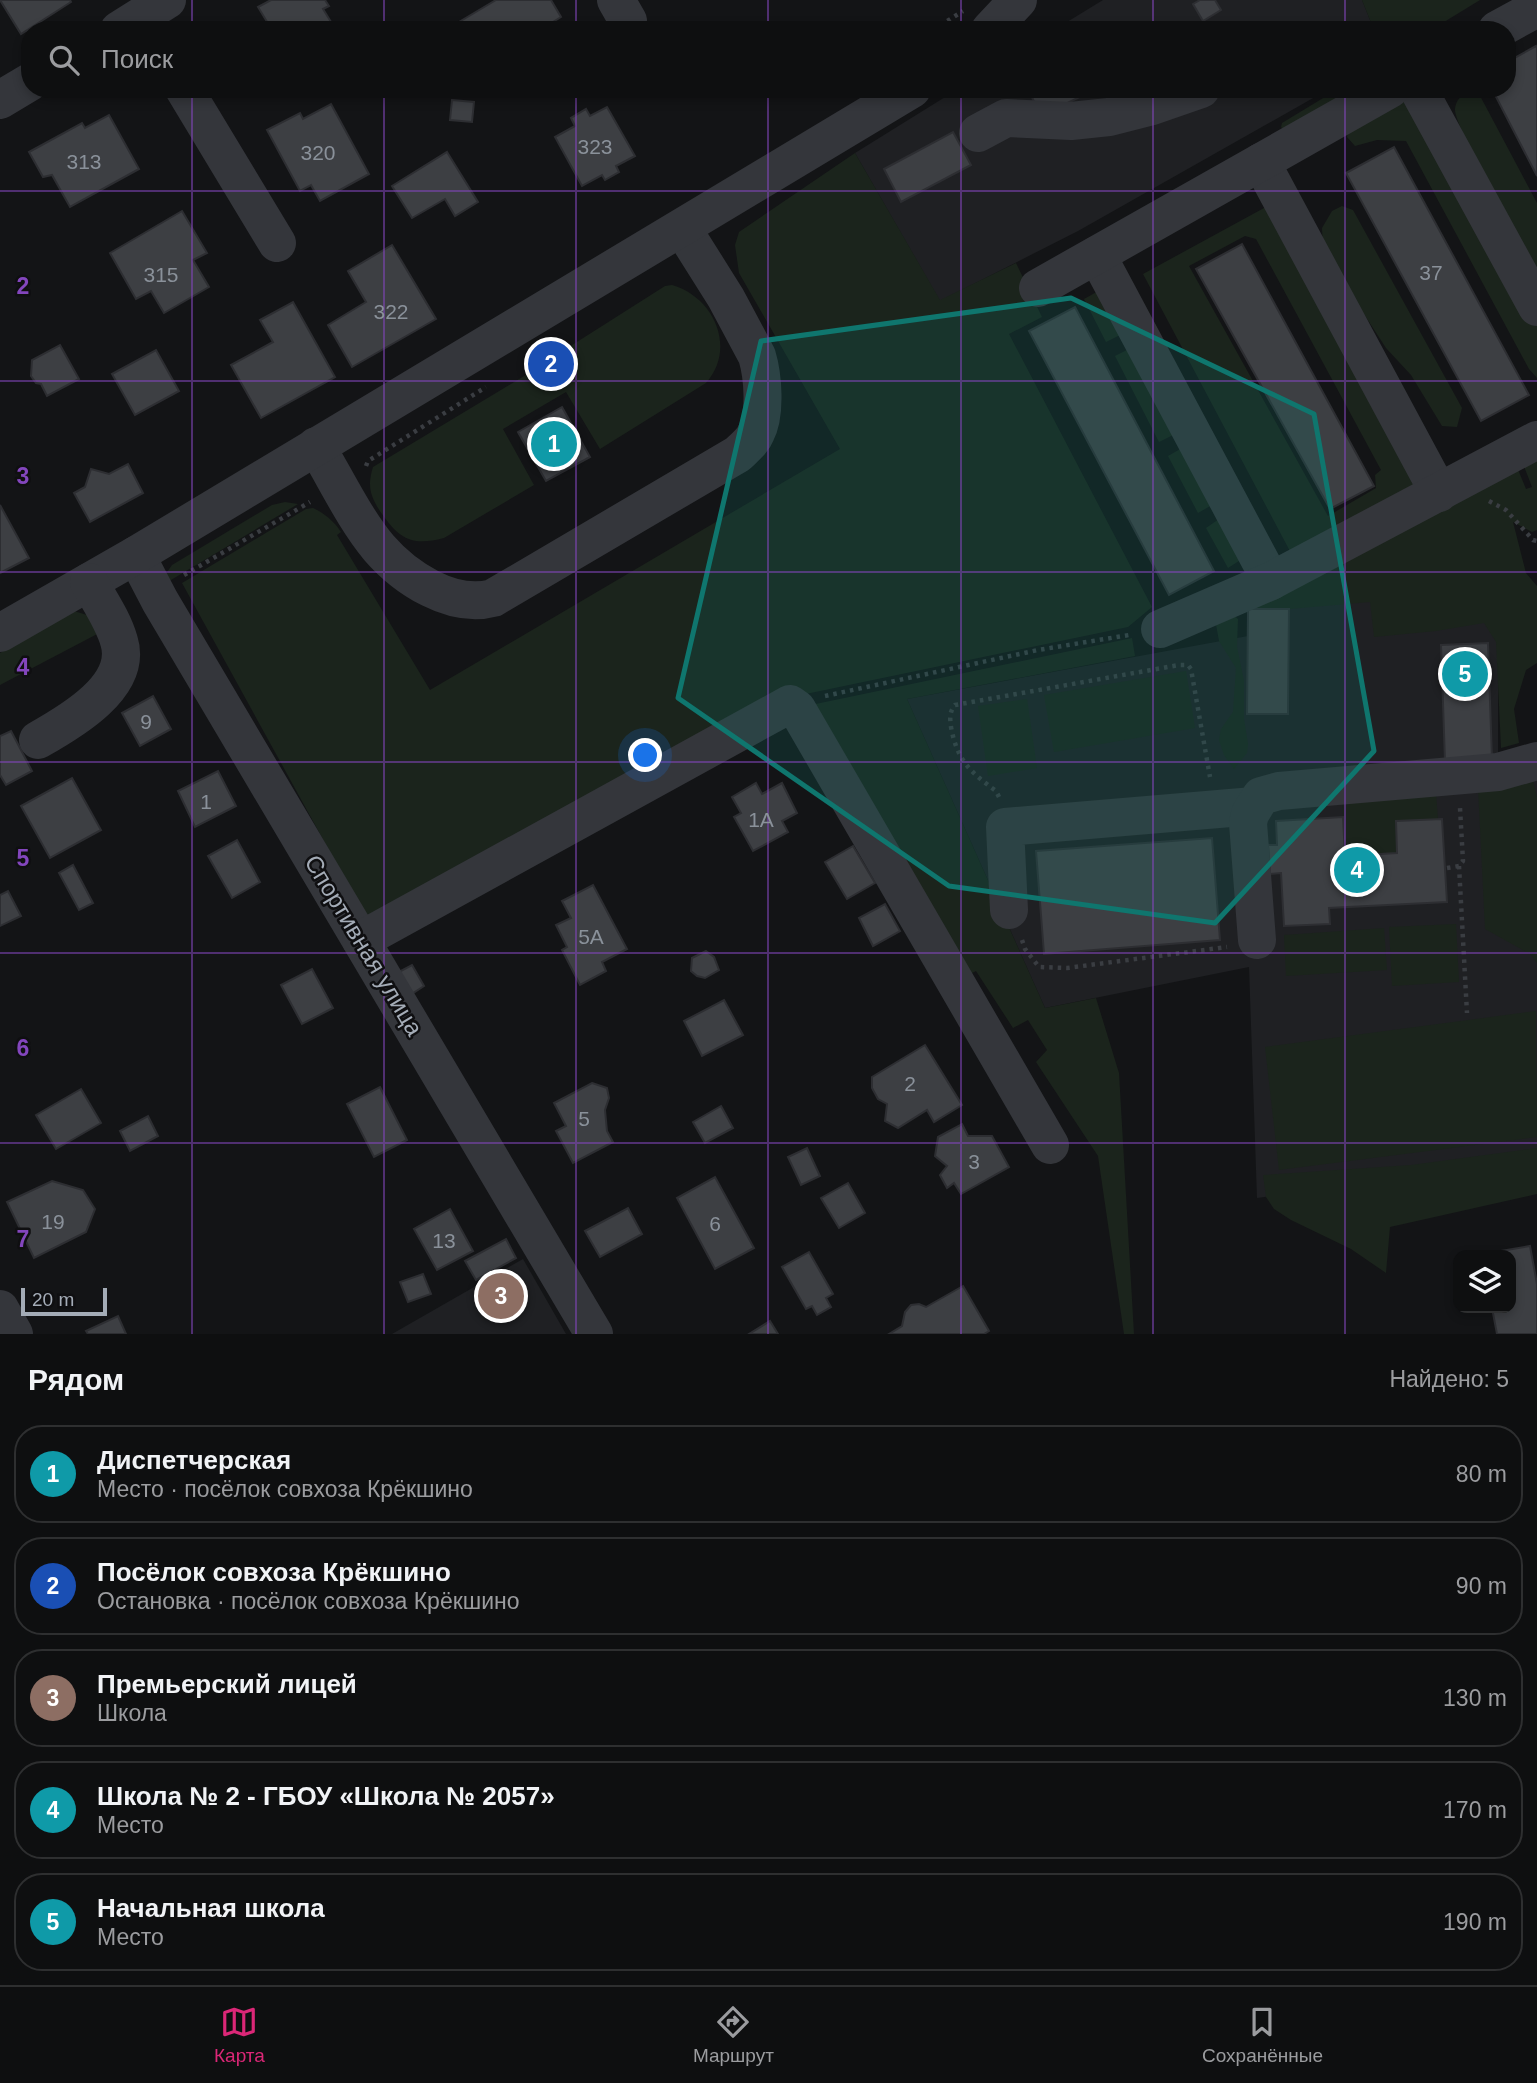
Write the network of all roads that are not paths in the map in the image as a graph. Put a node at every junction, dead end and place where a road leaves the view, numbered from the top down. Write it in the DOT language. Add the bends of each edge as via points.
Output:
graph roads {
  1 [pos="1018,0"];
  2 [pos="1537,8"];
  3 [pos="979,18"];
  4 [pos="1513,21"];
  5 [pos="21,87"];
  6 [pos="189,98"];
  7 [pos="897,98"];
  8 [pos="1175,98"];
  9 [pos="1374,98"];
  10 [pos="1423,98"];
  11 [pos="0,100"];
  12 [pos="992,113"];
  13 [pos="1261,162"];
  14 [pos="682,228"];
  15 [pos="277,243"];
  16 [pos="1097,255"];
  17 [pos="1038,288"];
  18 [pos="1537,307"];
  19 [pos="1537,440"];
  20 [pos="316,446"];
  21 [pos="1448,489"];
  22 [pos="136,555"];
  23 [pos="1271,581"];
  24 [pos="89,582"];
  25 [pos="1160,629"];
  26 [pos="0,633"];
  27 [pos="38,740"];
  28 [pos="1537,761"];
  29 [pos="1254,806"];
  30 [pos="1009,910"];
  31 [pos="361,940"];
  32 [pos="1257,940"];
  33 [pos="1050,1145"];
  34 [pos="0,1309"];
  35 [pos="14,1334"];
  36 [pos="594,1334"];
  1 -- 3 [label="street"];
  2 -- 4 [label="street"];
  5 -- 11 [label="street"];
  6 -- 15 [label="street"];
  7 -- 14 [label="street"];
  8 -- 12 [label="street" via="1108,117 1070,121"];
  9 -- 13 [label="street"];
  10 -- 18 [label="street"];
  13 -- 16 [label="street"];
  13 -- 21 [label="street"];
  14 -- 20 [label="street"];
  14 -- 20 [label="street" via="726,298 760,365 757,433 738,454 493,598 471,601 435,592 388,558"];
  16 -- 17 [label="street"];
  16 -- 23 [label="street"];
  19 -- 21 [label="street"];
  20 -- 22 [label="street"];
  21 -- 23 [label="street"];
  22 -- 24 [label="street"];
  22 -- 31 [label="street, Спортивная улица"];
  23 -- 25 [label="street"];
  24 -- 26 [label="street"];
  24 -- 27 [label="street" via="119,639 121,660 113,682 95,701"];
  28 -- 29 [label="street" via="1498,772 1279,791 1261,796"];
  29 -- 30 [label="street" via="1004,816"];
  29 -- 32 [label="street" via="1248,823"];
  31 -- 33 [label="street" via="790,705 797,709"];
  31 -- 36 [label="street, Спортивная улица"];
  34 -- 35 [label="street"];
}
